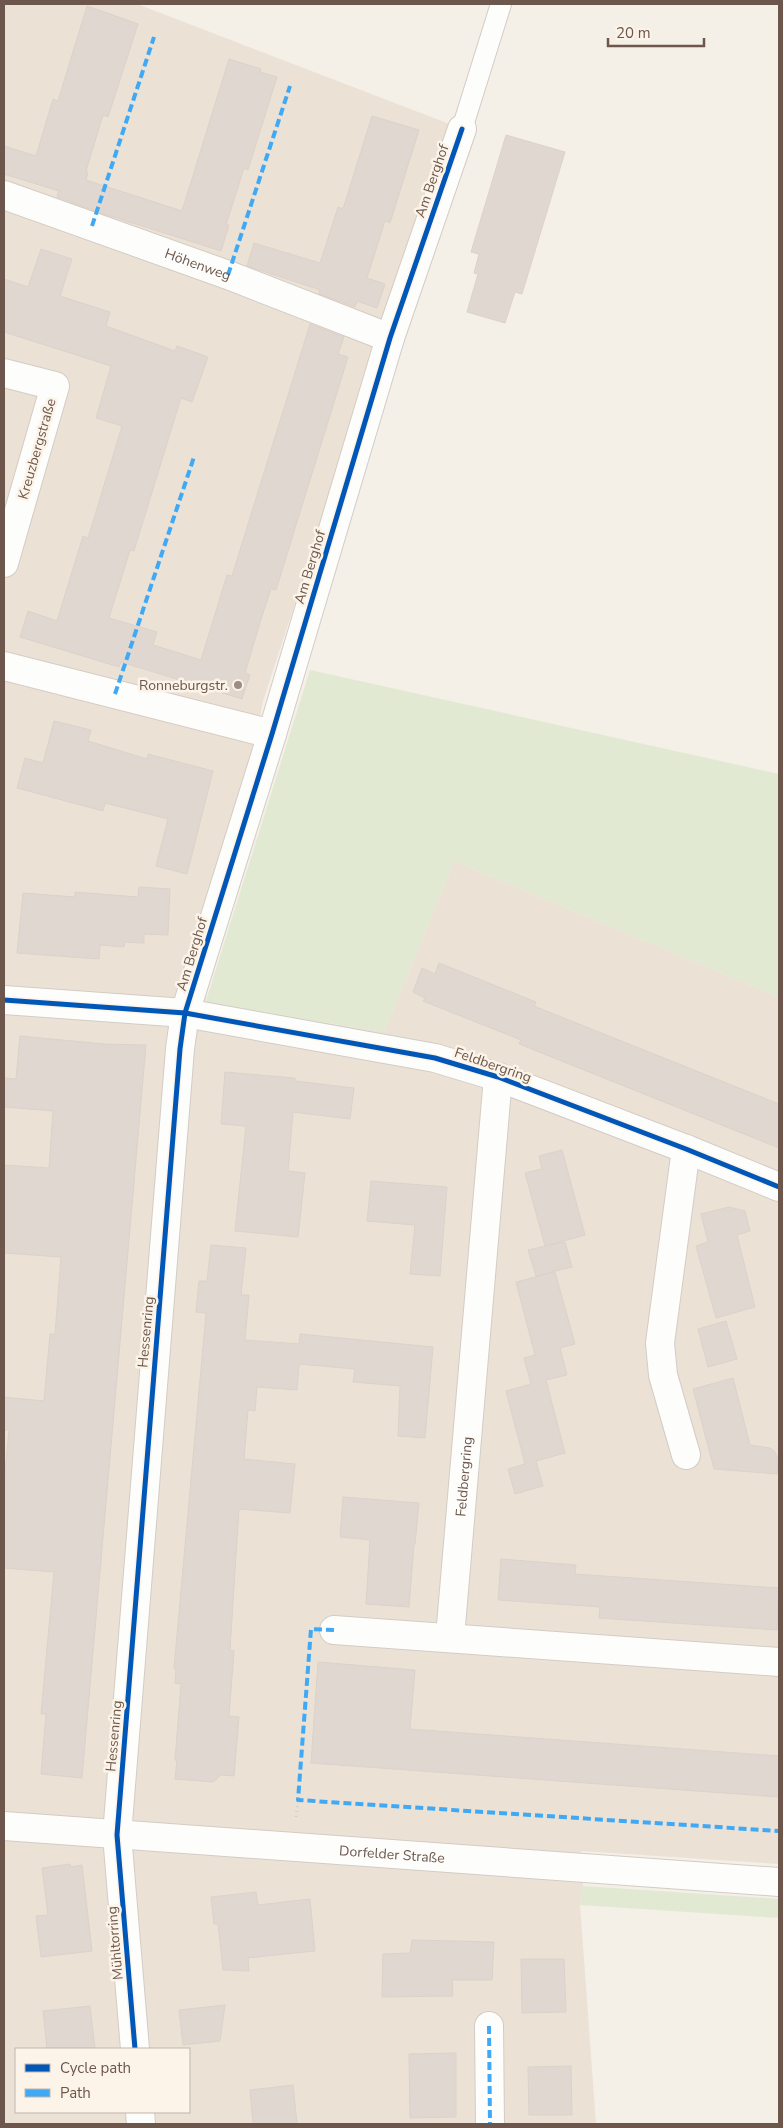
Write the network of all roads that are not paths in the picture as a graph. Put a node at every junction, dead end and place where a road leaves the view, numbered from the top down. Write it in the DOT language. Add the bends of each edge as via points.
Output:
graph roads {
  1 [pos="500,4"];
  2 [pos="462,129"];
  3 [pos="4,195"];
  4 [pos="390,338"];
  5 [pos="4,373"];
  6 [pos="4,563"];
  7 [pos="4,666"];
  8 [pos="272,734"];
  9 [pos="4,1000"];
  10 [pos="185,1013"];
  11 [pos="498,1076"];
  12 [pos="686,1148"];
  13 [pos="779,1187"];
  14 [pos="686,1455"];
  15 [pos="334,1630"];
  16 [pos="450,1637"];
  17 [pos="779,1662"];
  18 [pos="4,1826"];
  19 [pos="117,1835"];
  20 [pos="779,1882"];
  21 [pos="488,2026"];
  22 [pos="135,2048"];
  23 [pos="490,2124"];
  1 -- 2 [label="lane, Am Berghof"];
  2 -- 4 [label="street, Am Berghof"];
  3 -- 4 [label="street, Höhenweg" via="228,275"];
  4 -- 8 [label="street, Am Berghof"];
  5 -- 6 [label="street, Kreuzbergstraße" via="55,386"];
  7 -- 8 [label="street"];
  8 -- 10 [label="street, Am Berghof"];
  9 -- 10 [label="street"];
  10 -- 11 [label="street, Feldbergring" via="435,1058"];
  10 -- 19 [label="street, Hessenring"];
  11 -- 12 [label="street, Feldbergring"];
  11 -- 16 [label="street, Feldbergring"];
  12 -- 13 [label="street, Feldbergring"];
  12 -- 14 [label="street" via="660,1343 663,1375"];
  15 -- 16 [label="street"];
  16 -- 17 [label="street"];
  18 -- 19 [label="street, Dorfelder Straße"];
  19 -- 20 [label="street, Dorfelder Straße"];
  19 -- 22 [label="street, Mühltorring"];
  21 -- 23 [label="street"];
}
